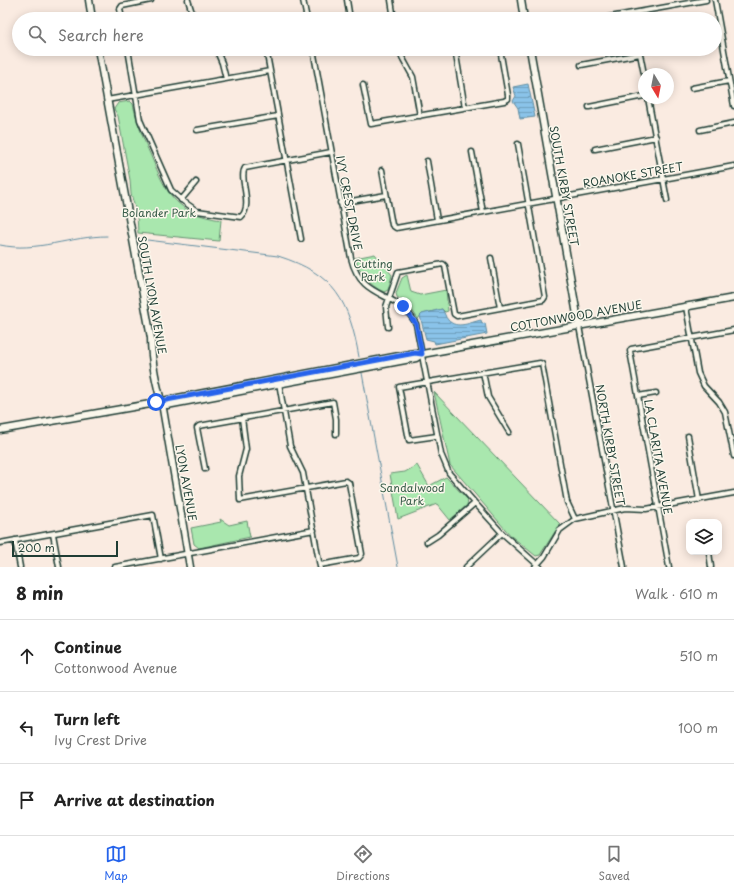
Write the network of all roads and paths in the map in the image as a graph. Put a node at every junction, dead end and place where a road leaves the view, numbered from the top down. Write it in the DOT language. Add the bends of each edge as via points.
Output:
graph roads {
  1 [pos="89,0"];
  2 [pos="151,0"];
  3 [pos="188,0"];
  4 [pos="303,0"];
  5 [pos="347,0"];
  6 [pos="390,0"];
  7 [pos="521,0"];
  8 [pos="706,0"];
  9 [pos="715,0"];
  10 [pos="91,12"];
  11 [pos="121,12"];
  12 [pos="192,12"];
  13 [pos="306,12"];
  14 [pos="349,12"];
  15 [pos="393,12"];
  16 [pos="523,12"];
  17 [pos="639,12"];
  18 [pos="717,12"];
  19 [pos="722,40"];
  20 [pos="99,56"];
  21 [pos="129,56"];
  22 [pos="219,56"];
  23 [pos="267,56"];
  24 [pos="313,56"];
  25 [pos="402,56"];
  26 [pos="456,56"];
  27 [pos="501,56"];
  28 [pos="531,56"];
  29 [pos="630,56"];
  30 [pos="640,56"];
  31 [pos="581,66"];
  32 [pos="643,68"];
  33 [pos="270,71"];
  34 [pos="226,79"];
  35 [pos="729,81"];
  36 [pos="363,85"];
  37 [pos="692,88"];
  38 [pos="136,95"];
  39 [pos="638,97"];
  40 [pos="107,100"];
  41 [pos="649,104"];
  42 [pos="734,106"];
  43 [pos="588,107"];
  44 [pos="465,108"];
  45 [pos="278,116"];
  46 [pos="420,116"];
  47 [pos="734,123"];
  48 [pos="197,130"];
  49 [pos="700,130"];
  50 [pos="656,137"];
  51 [pos="518,144"];
  52 [pos="595,149"];
  53 [pos="331,152"];
  54 [pos="472,152"];
  55 [pos="286,160"];
  56 [pos="427,161"];
  57 [pos="734,166"];
  58 [pos="382,170"];
  59 [pos="663,179"];
  60 [pos="196,182"];
  61 [pos="386,194"];
  62 [pos="556,198"];
  63 [pos="181,200"];
  64 [pos="667,200"];
  65 [pos="340,203"];
  66 [pos="528,204"];
  67 [pos="483,212"];
  68 [pos="437,220"];
  69 [pos="301,239"];
  70 [pos="491,258"];
  71 [pos="389,298"];
  72 [pos="734,298"];
  73 [pos="686,307"];
  74 [pos="500,308"];
  75 [pos="579,326"];
  76 [pos="388,327"];
  77 [pos="734,330"];
  78 [pos="691,338"];
  79 [pos="422,354"];
  80 [pos="483,372"];
  81 [pos="278,382"];
  82 [pos="427,382"];
  83 [pos="656,393"];
  84 [pos="638,396"];
  85 [pos="162,403"];
  86 [pos="284,410"];
  87 [pos="242,418"];
  88 [pos="0,430"];
  89 [pos="508,432"];
  90 [pos="336,434"];
  91 [pos="437,436"];
  92 [pos="688,436"];
  93 [pos="734,456"];
  94 [pos="205,469"];
  95 [pos="306,488"];
  96 [pos="734,493"];
  97 [pos="699,500"];
  98 [pos="475,503"];
  99 [pos="658,507"];
  100 [pos="613,510"];
  101 [pos="575,519"];
  102 [pos="314,530"];
  103 [pos="502,533"];
  104 [pos="53,534"];
  105 [pos="15,540"];
  106 [pos="427,542"];
  107 [pos="0,543"];
  108 [pos="188,554"];
  109 [pos="710,555"];
  110 [pos="161,559"];
  111 [pos="136,565"];
  112 [pos="320,566"];
  113 [pos="538,566"];
  114 [pos="20,567"];
  115 [pos="59,567"];
  116 [pos="115,567"];
  117 [pos="190,567"];
  118 [pos="466,567"];
  119 [pos="624,567"];
  120 [pos="669,567"];
  121 [pos="712,567"];
  1 -- 10 [label="street"];
  2 -- 11 [label="street" via="124,5 121,7"];
  3 -- 12 [label="street"];
  4 -- 13 [label="street"];
  5 -- 14 [label="street"];
  6 -- 15 [label="street"];
  7 -- 16 [label="street"];
  8 -- 17 [label="street"];
  9 -- 18 [label="street"];
  19 -- 35 [label="street"];
  20 -- 40 [label="street, SOUTH LYON AVENUE"];
  21 -- 38 [label="street"];
  22 -- 34 [label="street"];
  23 -- 33 [label="street"];
  24 -- 53 [label="street, IVY CREST DRIVE"];
  25 -- 46 [label="street" via="413,77"];
  26 -- 44 [label="street"];
  27 -- 44 [label="street" via="508,99"];
  28 -- 62 [label="street, SOUTH KIRBY STREET"];
  29 -- 31 [label="street"];
  30 -- 32 [label="street"];
  33 -- 34 [label="street"];
  33 -- 45 [label="street"];
  34 -- 38 [label="street"];
  35 -- 37 [label="street"];
  35 -- 42 [label="street"];
  36 -- 46 [label="street" via="371,124"];
  38 -- 40 [label="street"];
  38 -- 63 [label="street" via="140,120 167,183"];
  39 -- 43 [label="street"];
  40 -- 85 [label="street, SOUTH LYON AVENUE"];
  41 -- 50 [label="street"];
  44 -- 46 [label="street"];
  45 -- 48 [label="street"];
  45 -- 55 [label="street"];
  47 -- 49 [label="street"];
  50 -- 52 [label="street"];
  50 -- 59 [label="street"];
  51 -- 66 [label="street"];
  53 -- 55 [label="street"];
  53 -- 65 [label="street, IVY CREST DRIVE"];
  54 -- 67 [label="street"];
  55 -- 63 [label="street" via="244,170 246,195 243,216 239,218 202,213"];
  55 -- 69 [label="street"];
  56 -- 68 [label="street"];
  57 -- 59 [label="street, ROANOKE STREET"];
  58 -- 61 [label="street"];
  59 -- 62 [label="street, ROANOKE STREET"];
  59 -- 64 [label="street"];
  60 -- 63 [label="street"];
  61 -- 65 [label="street"];
  61 -- 68 [label="street, ROANOKE STREET" via="393,228"];
  62 -- 66 [label="street, ROANOKE STREET"];
  62 -- 75 [label="street, SOUTH KIRBY STREET"];
  65 -- 71 [label="street, IVY CREST DRIVE" via="356,273 370,289"];
  66 -- 67 [label="street, ROANOKE STREET"];
  66 -- 74 [label="street" via="545,297 543,300"];
  67 -- 68 [label="street, ROANOKE STREET"];
  70 -- 74 [label="street"];
  71 -- 74 [label="street" via="398,272 443,264 454,314 457,316"];
  71 -- 76 [label="street" via="385,310"];
  71 -- 79 [label="street, IVY CREST DRIVE" via="403,306 412,318 418,331"];
  72 -- 73 [label="street, COTTONWOOD AVENUE"];
  73 -- 75 [label="street, COTTONWOOD AVENUE"];
  73 -- 78 [label="street"];
  75 -- 79 [label="street, COTTONWOOD AVENUE"];
  75 -- 100 [label="street, NORTH KIRBY STREET"];
  77 -- 78 [label="street"];
  78 -- 84 [label="street, LA CLARITA AVENUE" via="631,349"];
  78 -- 93 [label="street" via="699,378 719,402 727,418"];
  79 -- 81 [label="street, COTTONWOOD AVENUE" via="416,358"];
  79 -- 82 [label="street, IVY CREST DRIVE"];
  80 -- 82 [label="street"];
  80 -- 89 [label="street" via="488,397"];
  80 -- 101 [label="street" via="542,364 566,496"];
  81 -- 85 [label="street, COTTONWOOD AVENUE" via="167,400"];
  81 -- 86 [label="street"];
  82 -- 91 [label="street, IVY CREST DRIVE"];
  82 -- 91 [label="street" via="399,387 409,440"];
  83 -- 84 [label="street"];
  84 -- 99 [label="street, LA CLARITA AVENUE"];
  85 -- 88 [label="street, COTTONWOOD AVENUE"];
  85 -- 108 [label="street, LYON AVENUE"];
  86 -- 87 [label="street"];
  86 -- 90 [label="street" via="333,402"];
  86 -- 95 [label="street" via="290,446 301,468"];
  87 -- 94 [label="street" via="197,428"];
  87 -- 95 [label="street" via="246,449 238,476 240,500"];
  91 -- 98 [label="street, IVY CREST DRIVE" via="446,467"];
  92 -- 97 [label="street"];
  95 -- 102 [label="street"];
  95 -- 112 [label="street" via="346,481 349,483 362,554 359,558"];
  96 -- 97 [label="street"];
  97 -- 99 [label="street"];
  98 -- 103 [label="street, IVY CREST DRIVE"];
  98 -- 106 [label="street"];
  99 -- 100 [label="street"];
  99 -- 120 [label="street, LA CLARITA AVENUE"];
  100 -- 101 [label="street"];
  100 -- 119 [label="street, NORTH KIRBY STREET"];
  101 -- 113 [label="street" via="560,530"];
  102 -- 108 [label="street"];
  102 -- 112 [label="street"];
  103 -- 113 [label="street, IVY CREST DRIVE"];
  103 -- 118 [label="street"];
  104 -- 105 [label="street"];
  104 -- 110 [label="street" via="153,515"];
  104 -- 115 [label="street"];
  105 -- 107 [label="street"];
  105 -- 114 [label="street"];
  108 -- 110 [label="street"];
  108 -- 117 [label="street, LYON AVENUE"];
  109 -- 121 [label="street"];
  110 -- 111 [label="street"];
  111 -- 116 [label="street"];
}
